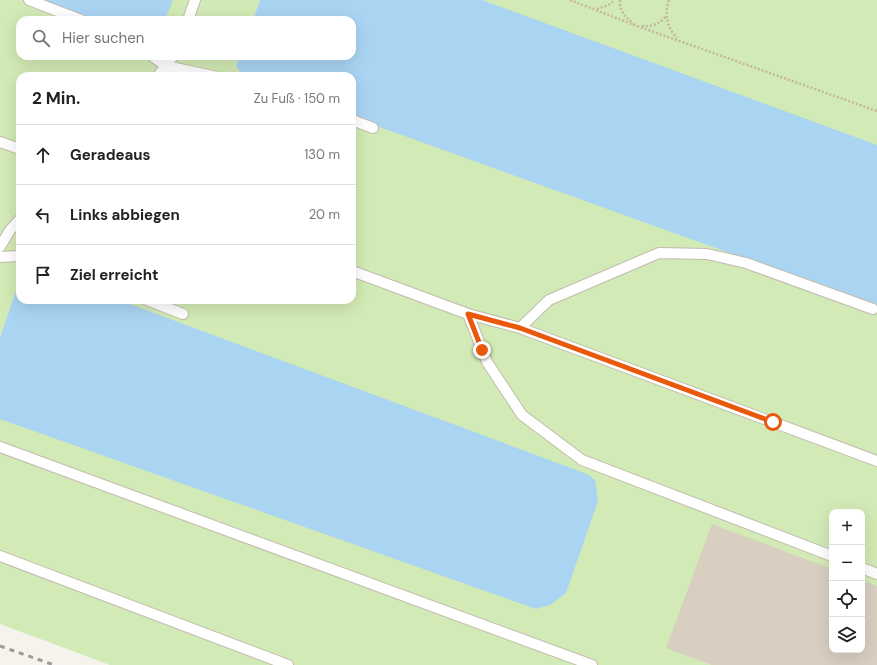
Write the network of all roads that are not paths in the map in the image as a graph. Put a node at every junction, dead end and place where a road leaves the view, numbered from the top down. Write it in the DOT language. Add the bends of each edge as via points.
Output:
graph roads {
  1 [pos="29,0"];
  2 [pos="195,0"];
  3 [pos="71,16"];
  4 [pos="189,16"];
  5 [pos="158,60"];
  6 [pos="171,60"];
  7 [pos="166,66"];
  8 [pos="161,72"];
  9 [pos="194,72"];
  10 [pos="356,122"];
  11 [pos="373,128"];
  12 [pos="0,142"];
  13 [pos="16,148"];
  14 [pos="16,223"];
  15 [pos="0,247"];
  16 [pos="16,256"];
  17 [pos="0,257"];
  18 [pos="356,272"];
  19 [pos="157,304"];
  20 [pos="873,309"];
  21 [pos="183,314"];
  22 [pos="468,314"];
  23 [pos="520,328"];
  24 [pos="0,447"];
  25 [pos="877,461"];
  26 [pos="829,555"];
  27 [pos="0,556"];
  28 [pos="865,569"];
  29 [pos="877,574"];
  30 [pos="288,665"];
  31 [pos="592,665"];
  1 -- 3 [label="lane"];
  2 -- 4 [label="lane"];
  5 -- 7 [label="lane"];
  6 -- 7 [label="lane"];
  7 -- 8 [label="lane"];
  7 -- 9 [label="lane"];
  10 -- 11 [label="lane"];
  12 -- 13 [label="lane"];
  14 -- 15 [label="lane"];
  16 -- 17 [label="lane"];
  18 -- 22 [label="lane"];
  19 -- 21 [label="lane"];
  20 -- 23 [label="lane" via="746,263 707,254 659,253 549,300"];
  22 -- 23 [label="lane"];
  22 -- 26 [label="lane" via="486,362 522,415 582,460"];
  23 -- 25 [label="lane"];
  24 -- 31 [label="lane"];
  27 -- 30 [label="lane"];
  28 -- 29 [label="lane"];
}
